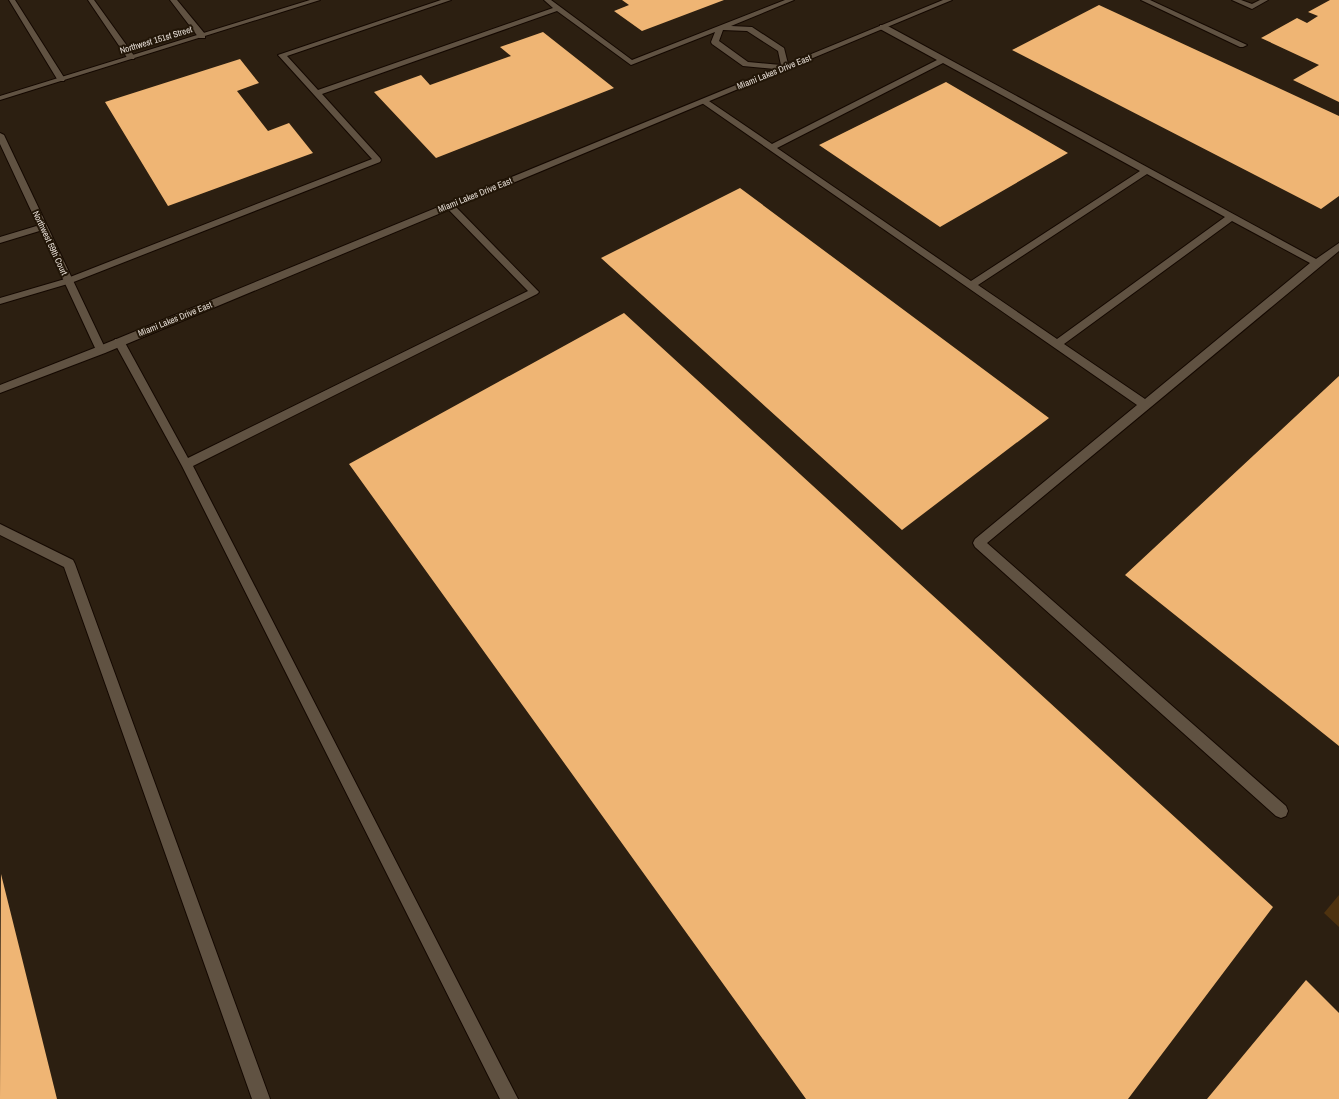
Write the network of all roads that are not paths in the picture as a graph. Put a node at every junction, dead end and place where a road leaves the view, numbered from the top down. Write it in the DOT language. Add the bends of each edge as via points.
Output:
graph roads {
  1 [pos="12,0"];
  2 [pos="91,0"];
  3 [pos="173,0"];
  4 [pos="317,0"];
  5 [pos="448,0"];
  6 [pos="547,0"];
  7 [pos="791,0"];
  8 [pos="949,0"];
  9 [pos="1144,0"];
  10 [pos="1235,0"];
  11 [pos="1265,0"];
  12 [pos="558,8"];
  13 [pos="883,27"];
  14 [pos="720,28"];
  15 [pos="202,36"];
  16 [pos="1243,45"];
  17 [pos="131,57"];
  18 [pos="942,60"];
  19 [pos="785,68"];
  20 [pos="61,79"];
  21 [pos="317,93"];
  22 [pos="0,98"];
  23 [pos="703,102"];
  24 [pos="0,136"];
  25 [pos="771,148"];
  26 [pos="1146,170"];
  27 [pos="450,206"];
  28 [pos="1231,217"];
  29 [pos="43,227"];
  30 [pos="0,240"];
  31 [pos="1339,246"];
  32 [pos="1317,263"];
  33 [pos="68,280"];
  34 [pos="970,285"];
  35 [pos="0,301"];
  36 [pos="119,342"];
  37 [pos="1056,344"];
  38 [pos="101,350"];
  39 [pos="0,389"];
  40 [pos="1145,405"];
  41 [pos="186,464"];
  42 [pos="0,529"];
  43 [pos="1280,810"];
  44 [pos="261,1099"];
  45 [pos="509,1099"];
  1 -- 20 [label="main road"];
  2 -- 17 [label="main road"];
  3 -- 15 [label="main road"];
  4 -- 15 [label="main road, Northwest 151st Street"];
  5 -- 21 [label="main road" via="282,55"];
  6 -- 12 [label="main road"];
  7 -- 14 [label="main road"];
  8 -- 13 [label="main road, Miami Lakes Drive East"];
  9 -- 16 [label="main road"];
  10 -- 11 [label="main road" via="1252,7"];
  12 -- 14 [label="main road" via="631,63"];
  12 -- 21 [label="main road"];
  13 -- 18 [label="main road"];
  13 -- 19 [label="main road, Miami Lakes Drive East"];
  14 -- 19 [label="main road" via="749,29 781,50"];
  14 -- 19 [label="main road" via="715,42 746,64"];
  15 -- 17 [label="main road, Northwest 151st Street"];
  17 -- 20 [label="main road, Northwest 151st Street"];
  18 -- 25 [label="main road"];
  18 -- 26 [label="main road"];
  19 -- 23 [label="main road, Miami Lakes Drive East"];
  20 -- 22 [label="main road, Northwest 151st Street"];
  21 -- 33 [label="main road" via="377,160"];
  23 -- 25 [label="main road"];
  23 -- 27 [label="main road, Miami Lakes Drive East"];
  24 -- 29 [label="main road, Northwest 59th Court"];
  25 -- 34 [label="main road"];
  26 -- 28 [label="main road"];
  26 -- 34 [label="main road"];
  27 -- 36 [label="main road, Miami Lakes Drive East"];
  27 -- 41 [label="main road" via="534,292"];
  28 -- 32 [label="main road"];
  28 -- 37 [label="main road"];
  29 -- 30 [label="main road"];
  29 -- 33 [label="main road, Northwest 59th Court"];
  31 -- 32 [label="main road"];
  32 -- 40 [label="main road"];
  33 -- 35 [label="main road"];
  33 -- 38 [label="main road, Northwest 59th Court"];
  34 -- 37 [label="main road"];
  36 -- 38 [label="main road, Miami Lakes Drive East"];
  36 -- 41 [label="main road"];
  37 -- 40 [label="main road"];
  38 -- 39 [label="main road, Miami Lakes Drive East"];
  40 -- 43 [label="main road" via="979,543"];
  41 -- 45 [label="main road"];
  42 -- 44 [label="main road" via="69,564"];
}
